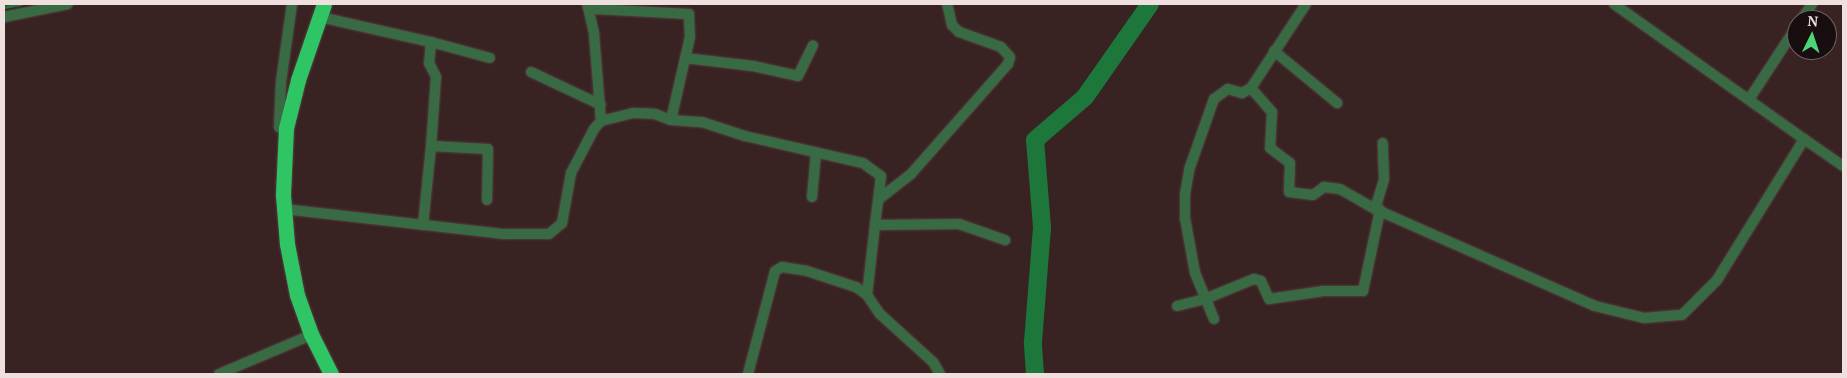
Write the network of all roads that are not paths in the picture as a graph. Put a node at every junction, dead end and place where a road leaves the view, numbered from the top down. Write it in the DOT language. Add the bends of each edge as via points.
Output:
graph roads {
  1 [pos="68,4"];
  2 [pos="292,4"];
  3 [pos="947,4"];
  4 [pos="1306,4"];
  5 [pos="1614,4"];
  6 [pos="588,5"];
  7 [pos="320,8"];
  8 [pos="681,8"];
  9 [pos="4,17"];
  10 [pos="1787,41"];
  11 [pos="431,42"];
  12 [pos="812,45"];
  13 [pos="1274,51"];
  14 [pos="490,58"];
  15 [pos="685,58"];
  16 [pos="531,72"];
  17 [pos="1251,88"];
  18 [pos="1750,98"];
  19 [pos="1337,103"];
  20 [pos="601,105"];
  21 [pos="671,120"];
  22 [pos="601,121"];
  23 [pos="279,127"];
  24 [pos="1804,139"];
  25 [pos="1383,143"];
  26 [pos="431,146"];
  27 [pos="816,153"];
  28 [pos="1843,166"];
  29 [pos="812,197"];
  30 [pos="487,200"];
  31 [pos="879,200"];
  32 [pos="284,210"];
  33 [pos="1377,210"];
  34 [pos="423,225"];
  35 [pos="875,225"];
  36 [pos="1004,240"];
  37 [pos="867,295"];
  38 [pos="1205,299"];
  39 [pos="1177,306"];
  40 [pos="1214,319"];
  41 [pos="304,338"];
  42 [pos="219,374"];
  43 [pos="323,374"];
  44 [pos="332,374"];
  45 [pos="748,374"];
  46 [pos="940,374"];
  1 -- 9 [label="street"];
  2 -- 23 [label="street" via="280,82"];
  3 -- 31 [label="street" via="952,25 959,32 1001,47 1010,57 1008,64 911,174"];
  4 -- 13 [label="street"];
  5 -- 18 [label="street"];
  6 -- 8 [label="street"];
  6 -- 20 [label="street"];
  7 -- 11 [label="street"];
  7 -- 23 [label="highway" via="291,78"];
  7 -- 32 [label="highway" via="286,128"];
  8 -- 15 [label="street" via="691,17"];
  10 -- 18 [label="street"];
  11 -- 14 [label="street"];
  11 -- 26 [label="street" via="428,63 436,76"];
  12 -- 15 [label="street" via="798,76 753,66"];
  13 -- 17 [label="street"];
  13 -- 19 [label="street"];
  15 -- 21 [label="street"];
  16 -- 20 [label="street"];
  17 -- 33 [label="street" via="1272,112 1270,148 1290,163 1289,192 1313,196 1330,186"];
  17 -- 38 [label="street" via="1242,93 1228,89 1214,99 1187,179 1185,218 1195,273"];
  18 -- 24 [label="street"];
  20 -- 22 [label="street"];
  21 -- 22 [label="street" via="655,114 632,112"];
  21 -- 27 [label="street" via="702,122"];
  22 -- 34 [label="street" via="571,173 562,223 555,231 505,234"];
  23 -- 41 [label="highway" via="275,196 280,243 288,295"];
  24 -- 28 [label="street"];
  24 -- 33 [label="street" via="1717,280 1682,315 1644,318 1595,306"];
  25 -- 33 [label="street" via="1384,179"];
  26 -- 30 [label="street" via="488,150"];
  26 -- 34 [label="street"];
  27 -- 29 [label="street"];
  27 -- 31 [label="street" via="863,163 874,169 881,176"];
  31 -- 35 [label="street"];
  32 -- 34 [label="street"];
  32 -- 44 [label="highway" via="297,295 311,334"];
  33 -- 38 [label="street" via="1363,291 1323,291 1269,299 1261,280 1254,279"];
  35 -- 36 [label="street" via="959,224"];
  35 -- 37 [label="street"];
  37 -- 45 [label="street" via="856,287 807,271 782,267 775,271"];
  37 -- 46 [label="street" via="880,314 932,362"];
  38 -- 39 [label="street"];
  38 -- 40 [label="street"];
  41 -- 42 [label="street"];
  41 -- 43 [label="highway"];
}
